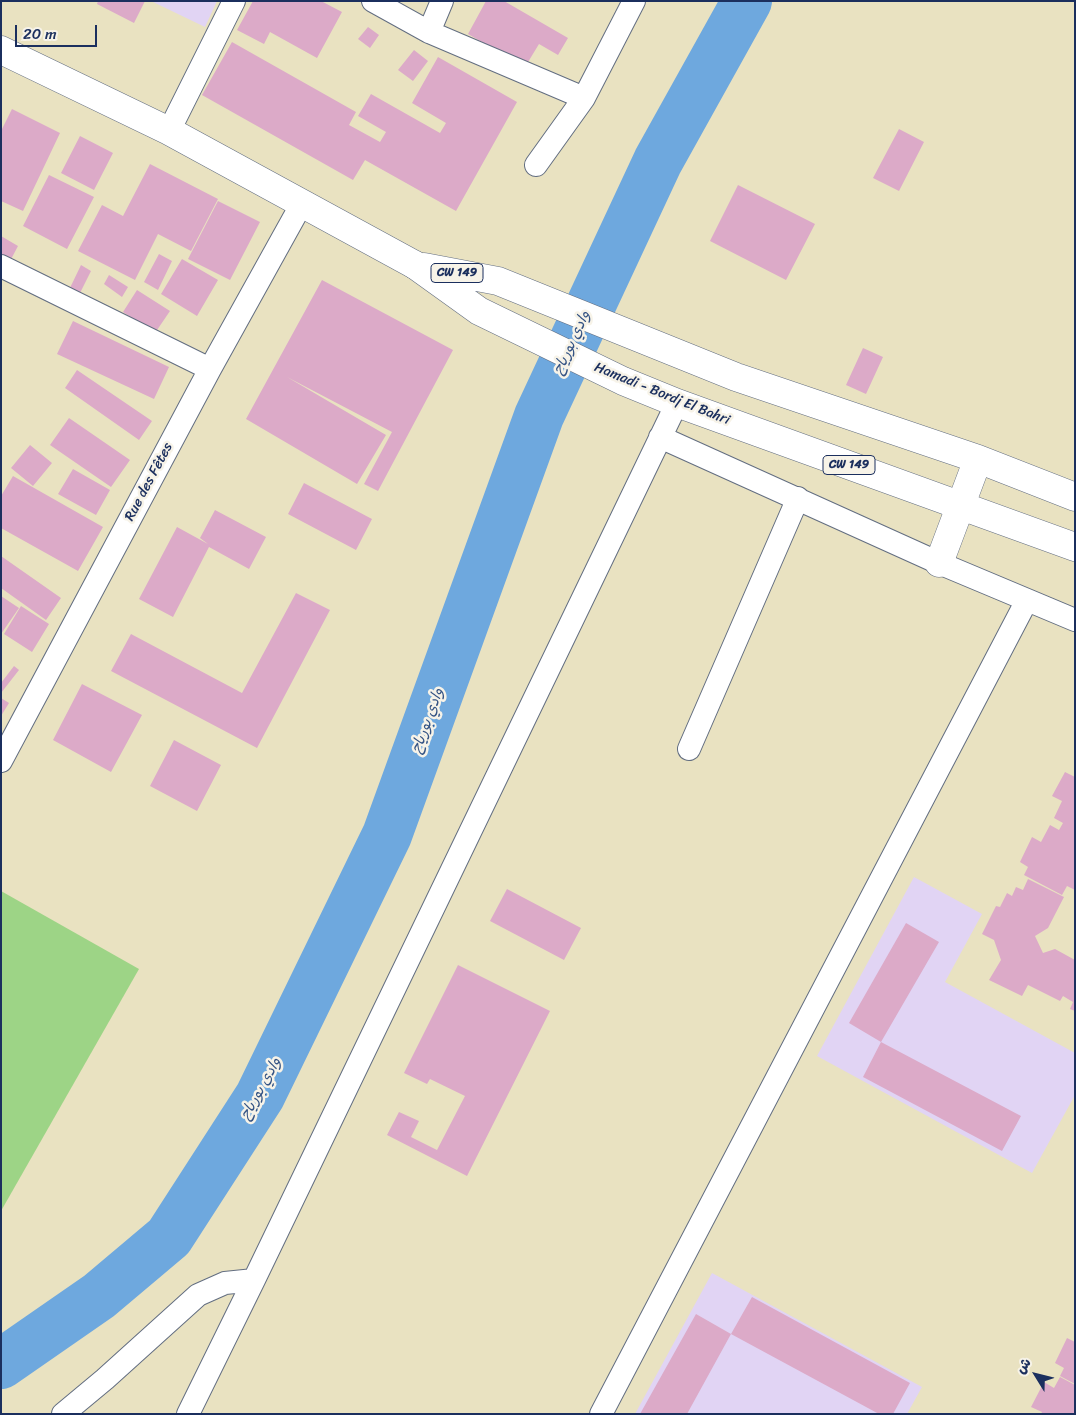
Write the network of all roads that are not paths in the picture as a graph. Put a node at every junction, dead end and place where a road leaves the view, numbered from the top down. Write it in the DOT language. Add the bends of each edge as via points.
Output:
graph roads {
  1 [pos="234,1"];
  2 [pos="373,1"];
  3 [pos="442,1"];
  4 [pos="634,1"];
  5 [pos="429,32"];
  6 [pos="1,50"];
  7 [pos="584,98"];
  8 [pos="169,131"];
  9 [pos="536,165"];
  10 [pos="301,205"];
  11 [pos="415,265"];
  12 [pos="1,266"];
  13 [pos="210,369"];
  14 [pos="677,403"];
  15 [pos="660,437"];
  16 [pos="978,459"];
  17 [pos="1075,497"];
  18 [pos="798,498"];
  19 [pos="961,505"];
  20 [pos="1075,547"];
  21 [pos="939,563"];
  22 [pos="1027,600"];
  23 [pos="1075,620"];
  24 [pos="689,749"];
  25 [pos="2,755"];
  26 [pos="254,1280"];
  27 [pos="63,1414"];
  28 [pos="188,1414"];
  29 [pos="601,1414"];
  1 -- 8 [label="street"];
  2 -- 5 [label="street"];
  3 -- 5 [label="street"];
  4 -- 7 [label="street"];
  5 -- 7 [label="street"];
  6 -- 8 [label="main road, CW 149"];
  7 -- 9 [label="street"];
  8 -- 10 [label="main road, CW 149"];
  10 -- 11 [label="main road, CW 149"];
  10 -- 13 [label="street, Rue des Fêtes"];
  11 -- 14 [label="main road, Hamadi - Bordj El Bahri / CW 149" via="479,311 623,381"];
  11 -- 16 [label="main road, CW 149" via="498,282 736,377"];
  12 -- 13 [label="street"];
  13 -- 25 [label="street, Rue des Fêtes"];
  14 -- 15 [label="street"];
  14 -- 19 [label="main road, Hamadi - Bordj El Bahri / CW 149"];
  15 -- 18 [label="street"];
  15 -- 26 [label="street"];
  16 -- 17 [label="main road, CW 149"];
  16 -- 19 [label="main road"];
  18 -- 21 [label="street"];
  18 -- 24 [label="street"];
  19 -- 20 [label="main road, Hamadi - Bordj El Bahri / CW 149"];
  19 -- 21 [label="main road"];
  21 -- 22 [label="street"];
  22 -- 23 [label="street"];
  22 -- 29 [label="street"];
  26 -- 27 [label="street" via="225,1283 198,1295"];
  26 -- 28 [label="street"];
}
